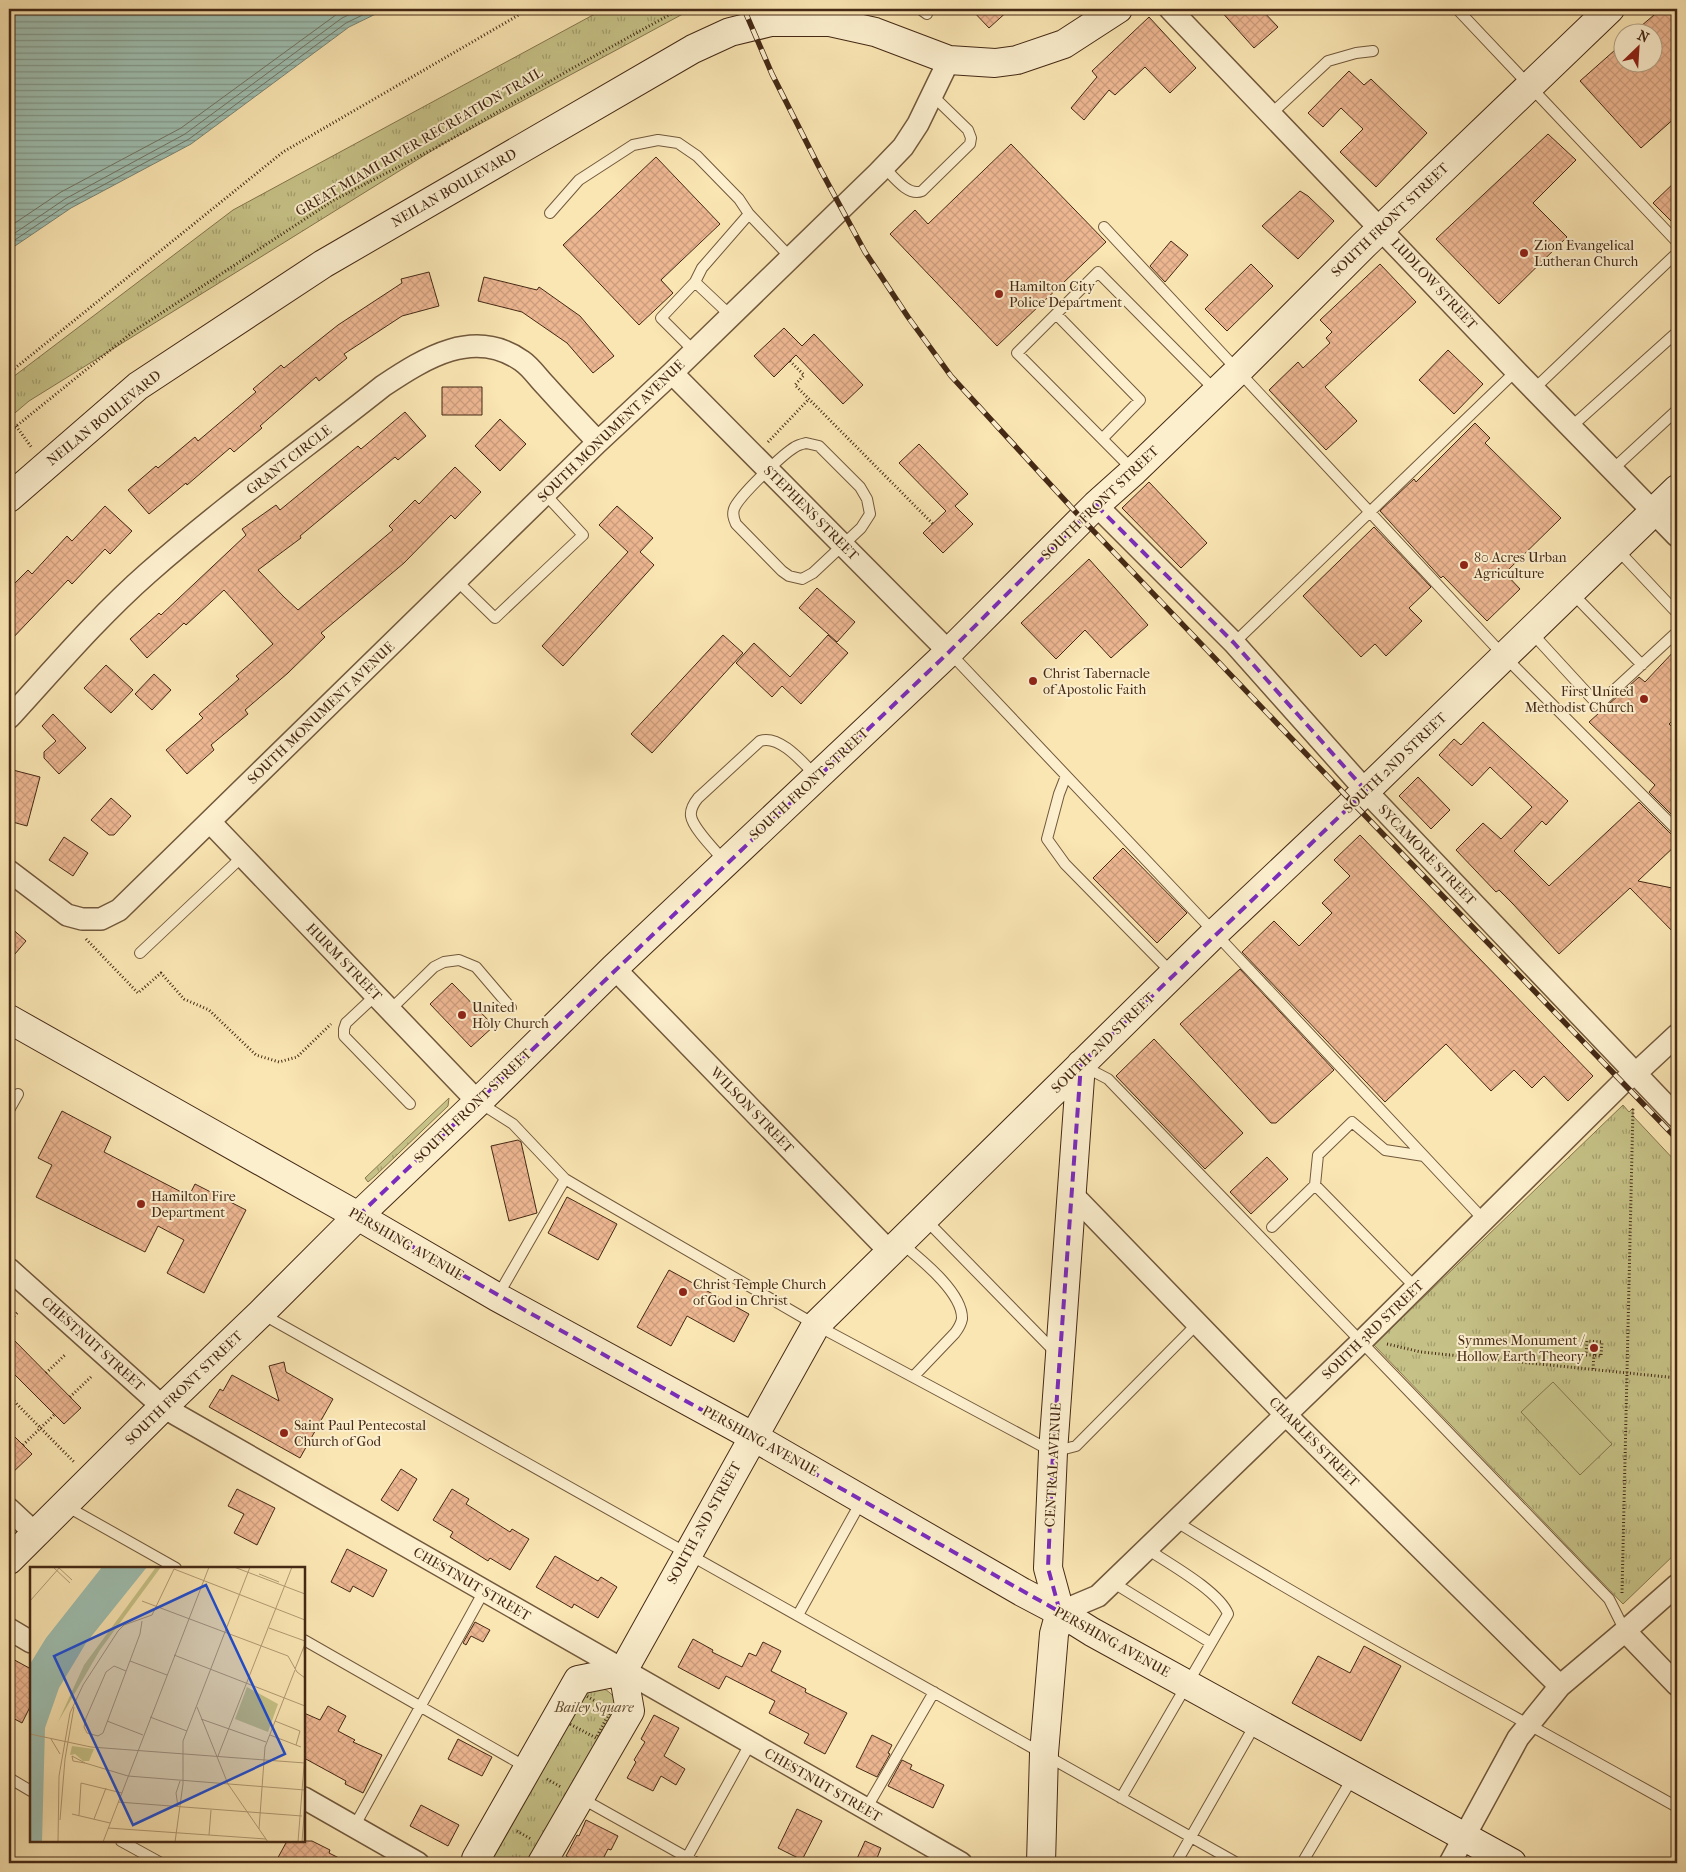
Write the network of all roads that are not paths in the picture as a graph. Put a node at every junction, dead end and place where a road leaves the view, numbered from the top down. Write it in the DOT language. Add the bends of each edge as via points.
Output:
graph roads {
  1 [pos="1118,9"];
  2 [pos="1170,9"];
  3 [pos="1456,9"];
  4 [pos="1610,9"];
  5 [pos="1372,52"];
  6 [pos="949,60"];
  7 [pos="1529,85"];
  8 [pos="932,95"];
  9 [pos="1271,114"];
  10 [pos="884,167"];
  11 [pos="550,213"];
  12 [pos="749,214"];
  13 [pos="1104,227"];
  14 [pos="1381,228"];
  15 [pos="1677,242"];
  16 [pos="1677,253"];
  17 [pos="791,258"];
  18 [pos="695,282"];
  19 [pos="1056,314"];
  20 [pos="731,316"];
  21 [pos="1677,332"];
  22 [pos="694,351"];
  23 [pos="1238,371"];
  24 [pos="1516,371"];
  25 [pos="672,373"];
  26 [pos="1534,390"];
  27 [pos="1216,391"];
  28 [pos="1677,410"];
  29 [pos="1571,427"];
  30 [pos="1103,438"];
  31 [pos="598,442"];
  32 [pos="1613,469"];
  33 [pos="768,470"];
  34 [pos="1134,471"];
  35 [pos="1677,488"];
  36 [pos="545,494"];
  37 [pos="9,498"];
  38 [pos="1096,504"];
  39 [pos="1370,511"];
  40 [pos="1654,511"];
  41 [pos="1677,536"];
  42 [pos="843,545"];
  43 [pos="1616,548"];
  44 [pos="456,580"];
  45 [pos="1570,592"];
  46 [pos="1677,613"];
  47 [pos="1530,631"];
  48 [pos="1677,632"];
  49 [pos="1234,643"];
  50 [pos="949,652"];
  51 [pos="1504,656"];
  52 [pos="1642,665"];
  53 [pos="9,718"];
  54 [pos="1066,776"];
  55 [pos="817,777"];
  56 [pos="1366,791"];
  57 [pos="210,822"];
  58 [pos="1677,830"];
  59 [pos="243,856"];
  60 [pos="726,863"];
  61 [pos="9,871"];
  62 [pos="1216,932"];
  63 [pos="140,953"];
  64 [pos="614,968"];
  65 [pos="1173,974"];
  66 [pos="383,1002"];
  67 [pos="511,1008"];
  68 [pos="9,1019"];
  69 [pos="1677,1035"];
  70 [pos="1081,1064"];
  71 [pos="1635,1074"];
  72 [pos="18,1094"];
  73 [pos="478,1102"];
  74 [pos="410,1104"];
  75 [pos="9,1110"];
  76 [pos="1677,1117"];
  77 [pos="1424,1156"];
  78 [pos="565,1178"];
  79 [pos="1315,1185"];
  80 [pos="1072,1194"];
  81 [pos="358,1216"];
  82 [pos="924,1218"];
  83 [pos="1484,1220"];
  84 [pos="1272,1226"];
  85 [pos="895,1247"];
  86 [pos="9,1269"];
  87 [pos="1416,1288"];
  88 [pos="497,1297"];
  89 [pos="261,1314"];
  90 [pos="1198,1322"];
  91 [pos="816,1325"];
  92 [pos="1361,1342"];
  93 [pos="1060,1357"];
  94 [pos="913,1377"];
  95 [pos="163,1407"];
  96 [pos="1286,1414"];
  97 [pos="752,1436"];
  98 [pos="1053,1452"];
  99 [pos="862,1500"];
  100 [pos="65,1506"];
  101 [pos="9,1509"];
  102 [pos="1175,1521"];
  103 [pos="36,1534"];
  104 [pos="1146,1549"];
  105 [pos="688,1553"];
  106 [pos="9,1560"];
  107 [pos="174,1567"];
  108 [pos="1112,1582"];
  109 [pos="1677,1585"];
  110 [pos="484,1591"];
  111 [pos="1060,1612"];
  112 [pos="798,1615"];
  113 [pos="9,1629"];
  114 [pos="1625,1631"];
  115 [pos="30,1641"];
  116 [pos="305,1641"];
  117 [pos="1211,1643"];
  118 [pos="622,1671"];
  119 [pos="1187,1684"];
  120 [pos="1677,1685"];
  121 [pos="1560,1686"];
  122 [pos="934,1692"];
  123 [pos="420,1706"];
  124 [pos="1256,1723"];
  125 [pos="1528,1724"];
  126 [pos="750,1744"];
  127 [pos="1044,1753"];
  128 [pos="527,1767"];
  129 [pos="1354,1776"];
  130 [pos="9,1778"];
  131 [pos="30,1790"];
  132 [pos="580,1798"];
  133 [pos="1121,1798"];
  134 [pos="305,1799"];
  135 [pos="1677,1806"];
  136 [pos="866,1809"];
  137 [pos="354,1827"];
  138 [pos="1465,1836"];
  139 [pos="1190,1837"];
  140 [pos="123,1842"];
  141 [pos="686,1860"];
  142 [pos="161,1863"];
  143 [pos="418,1863"];
  144 [pos="477,1863"];
  145 [pos="542,1863"];
  146 [pos="697,1863"];
  147 [pos="961,1863"];
  148 [pos="1041,1863"];
  149 [pos="1176,1863"];
  150 [pos="1237,1863"];
  151 [pos="1302,1863"];
  152 [pos="1450,1863"];
  153 [pos="1512,1863"];
  1 -- 6 [label="street" via="1064,44 1039,54 995,63"];
  2 -- 9 [label="street, LUDLOW STREET"];
  3 -- 7 [label="lane"];
  4 -- 7 [label="street, SOUTH FRONT STREET"];
  5 -- 9 [label="lane" via="1328,61"];
  6 -- 8 [label="street, SOUTH MONUMENT AVENUE"];
  6 -- 37 [label="street, NEILAN BOULEVARD" via="875,32 830,22 771,22 730,32 693,50 323,264 138,386"];
  7 -- 14 [label="street, SOUTH FRONT STREET"];
  7 -- 15 [label="lane"];
  8 -- 10 [label="street, SOUTH MONUMENT AVENUE" via="918,124"];
  8 -- 10 [label="lane" via="968,130 970,144 918,193 910,191"];
  9 -- 14 [label="street, LUDLOW STREET"];
  10 -- 17 [label="street, SOUTH MONUMENT AVENUE"];
  11 -- 12 [label="lane" via="579,180 633,145 658,140 678,143 697,156"];
  12 -- 17 [label="lane"];
  12 -- 18 [label="lane" via="702,268"];
  13 -- 23 [label="lane"];
  14 -- 23 [label="street, SOUTH FRONT STREET"];
  14 -- 24 [label="street, LUDLOW STREET"];
  16 -- 26 [label="lane"];
  17 -- 20 [label="street, SOUTH MONUMENT AVENUE"];
  18 -- 20 [label="lane"];
  18 -- 22 [label="lane" via="661,318"];
  19 -- 27 [label="lane" via="1098,272"];
  19 -- 30 [label="lane" via="1140,400"];
  19 -- 30 [label="lane" via="1017,353"];
  20 -- 22 [label="street, SOUTH MONUMENT AVENUE"];
  21 -- 29 [label="lane"];
  22 -- 25 [label="street, SOUTH MONUMENT AVENUE"];
  23 -- 27 [label="street, SOUTH FRONT STREET"];
  23 -- 39 [label="lane"];
  24 -- 26 [label="street, LUDLOW STREET"];
  24 -- 39 [label="lane"];
  25 -- 31 [label="street, SOUTH MONUMENT AVENUE"];
  25 -- 33 [label="street, STEPHENS STREET"];
  26 -- 29 [label="street, LUDLOW STREET"];
  27 -- 34 [label="street, SOUTH FRONT STREET"];
  28 -- 32 [label="lane"];
  29 -- 32 [label="street, LUDLOW STREET"];
  30 -- 34 [label="lane"];
  31 -- 36 [label="street, SOUTH MONUMENT AVENUE"];
  31 -- 53 [label="street, GRANT CIRCLE" via="523,362 506,352 463,346 440,352 383,386 147,574 81,638"];
  32 -- 40 [label="street, LUDLOW STREET"];
  33 -- 42 [label="street, STEPHENS STREET"];
  33 -- 42 [label="lane" via="794,447 806,443 819,446 860,487 867,499 870,514"];
  33 -- 42 [label="lane" via="734,507 732,514 736,524 789,576 802,579"];
  34 -- 38 [label="street, SOUTH FRONT STREET"];
  35 -- 40 [label="street, SOUTH 2ND STREET"];
  36 -- 44 [label="street, SOUTH MONUMENT AVENUE"];
  36 -- 44 [label="lane" via="583,535 495,618"];
  38 -- 49 [label="street, SYCAMORE STREET"];
  38 -- 50 [label="street, SOUTH FRONT STREET"];
  39 -- 49 [label="lane"];
  39 -- 51 [label="lane"];
  40 -- 41 [label="street, LUDLOW STREET"];
  40 -- 43 [label="street, SOUTH 2ND STREET"];
  42 -- 50 [label="street, STEPHENS STREET"];
  43 -- 45 [label="street, SOUTH 2ND STREET"];
  43 -- 46 [label="lane"];
  44 -- 57 [label="street, SOUTH MONUMENT AVENUE"];
  45 -- 47 [label="street, SOUTH 2ND STREET"];
  45 -- 52 [label="lane"];
  47 -- 51 [label="street, SOUTH 2ND STREET"];
  47 -- 52 [label="lane" via="1598,705"];
  48 -- 52 [label="lane"];
  49 -- 56 [label="street, SYCAMORE STREET"];
  50 -- 54 [label="lane"];
  50 -- 55 [label="street, SOUTH FRONT STREET"];
  51 -- 56 [label="street, SOUTH 2ND STREET"];
  51 -- 58 [label="lane"];
  54 -- 62 [label="lane"];
  54 -- 65 [label="lane" via="1047,839 1065,864"];
  55 -- 60 [label="street, SOUTH FRONT STREET"];
  55 -- 60 [label="lane" via="791,752 777,742 765,739 698,798 692,806 691,817"];
  56 -- 62 [label="street, SOUTH 2ND STREET"];
  56 -- 71 [label="street, SYCAMORE STREET"];
  57 -- 59 [label="street, HURM STREET"];
  57 -- 61 [label="street, SOUTH MONUMENT AVENUE" via="119,910 101,918 67,916"];
  59 -- 63 [label="lane"];
  59 -- 66 [label="street, HURM STREET"];
  60 -- 64 [label="street, SOUTH FRONT STREET"];
  62 -- 65 [label="street, SOUTH 2ND STREET"];
  62 -- 77 [label="lane"];
  64 -- 73 [label="street, SOUTH FRONT STREET"];
  64 -- 85 [label="street, WILSON STREET"];
  65 -- 70 [label="street, SOUTH 2ND STREET"];
  66 -- 67 [label="lane" via="434,967 459,960 476,967"];
  66 -- 73 [label="street, HURM STREET"];
  66 -- 74 [label="lane" via="346,1024 344,1036"];
  68 -- 81 [label="street, PERSHING AVENUE"];
  69 -- 71 [label="street, SOUTH 3RD STREET"];
  70 -- 80 [label="street, CENTRAL AVENUE"];
  70 -- 82 [label="street, SOUTH 2ND STREET"];
  70 -- 92 [label="lane" via="1108,1079"];
  71 -- 76 [label="street, SYCAMORE STREET"];
  71 -- 83 [label="street, SOUTH 3RD STREET" via="1622,1083"];
  72 -- 75 [label="lane"];
  73 -- 78 [label="lane" via="513,1124"];
  73 -- 81 [label="street, SOUTH FRONT STREET"];
  77 -- 79 [label="lane" via="1385,1150 1352,1122 1318,1155"];
  77 -- 83 [label="lane"];
  78 -- 88 [label="lane"];
  78 -- 91 [label="lane"];
  79 -- 84 [label="lane"];
  79 -- 87 [label="lane"];
  80 -- 90 [label="street, CHARLES STREET"];
  80 -- 93 [label="street, CENTRAL AVENUE"];
  81 -- 88 [label="street, PERSHING AVENUE"];
  81 -- 89 [label="street, SOUTH FRONT STREET"];
  82 -- 85 [label="street, SOUTH 2ND STREET"];
  82 -- 93 [label="lane"];
  83 -- 87 [label="street, SOUTH 3RD STREET"];
  85 -- 91 [label="street, SOUTH 2ND STREET"];
  85 -- 94 [label="lane" via="938,1275 954,1296 962,1318 955,1333"];
  86 -- 95 [label="street, CHESTNUT STREET"];
  87 -- 92 [label="street, SOUTH 3RD STREET"];
  88 -- 97 [label="street, PERSHING AVENUE"];
  89 -- 95 [label="street, SOUTH FRONT STREET"];
  89 -- 105 [label="lane"];
  90 -- 96 [label="street, CHARLES STREET"];
  90 -- 98 [label="lane" via="1076,1446"];
  91 -- 94 [label="lane"];
  91 -- 97 [label="street, SOUTH 2ND STREET"];
  92 -- 96 [label="street, SOUTH 3RD STREET"];
  92 -- 114 [label="lane" via="1609,1599"];
  93 -- 98 [label="street, CENTRAL AVENUE"];
  94 -- 98 [label="lane"];
  95 -- 100 [label="street, SOUTH FRONT STREET"];
  95 -- 110 [label="street, CHESTNUT STREET"];
  96 -- 102 [label="street, SOUTH 3RD STREET"];
  96 -- 121 [label="street, CHARLES STREET"];
  97 -- 99 [label="street, PERSHING AVENUE"];
  97 -- 105 [label="street, SOUTH 2ND STREET"];
  98 -- 111 [label="street, CENTRAL AVENUE" via="1048,1568"];
  99 -- 111 [label="street, PERSHING AVENUE"];
  99 -- 112 [label="lane"];
  100 -- 103 [label="street, SOUTH FRONT STREET"];
  100 -- 107 [label="lane"];
  101 -- 103 [label="street"];
  102 -- 104 [label="street, SOUTH 3RD STREET"];
  102 -- 125 [label="lane"];
  103 -- 106 [label="street, SOUTH FRONT STREET"];
  104 -- 108 [label="street, SOUTH 3RD STREET"];
  104 -- 117 [label="lane" via="1225,1605 1228,1614"];
  105 -- 112 [label="lane"];
  105 -- 118 [label="street, SOUTH 2ND STREET"];
  108 -- 111 [label="street, SOUTH 3RD STREET" via="1098,1596"];
  108 -- 117 [label="lane"];
  109 -- 114 [label="street"];
  110 -- 118 [label="street, CHESTNUT STREET"];
  110 -- 123 [label="lane"];
  111 -- 119 [label="street, PERSHING AVENUE"];
  111 -- 127 [label="street, CENTRAL AVENUE" via="1054,1634"];
  112 -- 122 [label="lane"];
  113 -- 115 [label="street"];
  114 -- 120 [label="street"];
  114 -- 121 [label="street"];
  116 -- 123 [label="lane"];
  117 -- 119 [label="lane"];
  118 -- 126 [label="street, CHESTNUT STREET"];
  118 -- 128 [label="street" via="578,1680"];
  118 -- 132 [label="street" via="630,1711"];
  119 -- 124 [label="street, PERSHING AVENUE"];
  119 -- 133 [label="lane"];
  121 -- 125 [label="street"];
  122 -- 127 [label="lane"];
  122 -- 136 [label="lane"];
  123 -- 128 [label="lane"];
  123 -- 137 [label="lane"];
  124 -- 129 [label="street, PERSHING AVENUE"];
  124 -- 139 [label="lane"];
  125 -- 135 [label="lane"];
  125 -- 138 [label="street"];
  126 -- 136 [label="street, CHESTNUT STREET"];
  126 -- 141 [label="lane"];
  127 -- 133 [label="lane"];
  127 -- 148 [label="street, CENTRAL AVENUE"];
  128 -- 144 [label="street" via="476,1859"];
  129 -- 138 [label="street, PERSHING AVENUE"];
  129 -- 151 [label="lane"];
  130 -- 131 [label="lane"];
  132 -- 141 [label="lane"];
  132 -- 145 [label="street"];
  133 -- 139 [label="lane"];
  134 -- 137 [label="street"];
  136 -- 147 [label="street, CHESTNUT STREET"];
  137 -- 143 [label="street"];
  138 -- 152 [label="street"];
  138 -- 153 [label="street, PERSHING AVENUE"];
  139 -- 149 [label="lane"];
  139 -- 150 [label="lane"];
  140 -- 142 [label="lane"];
  141 -- 146 [label="lane"];
}
